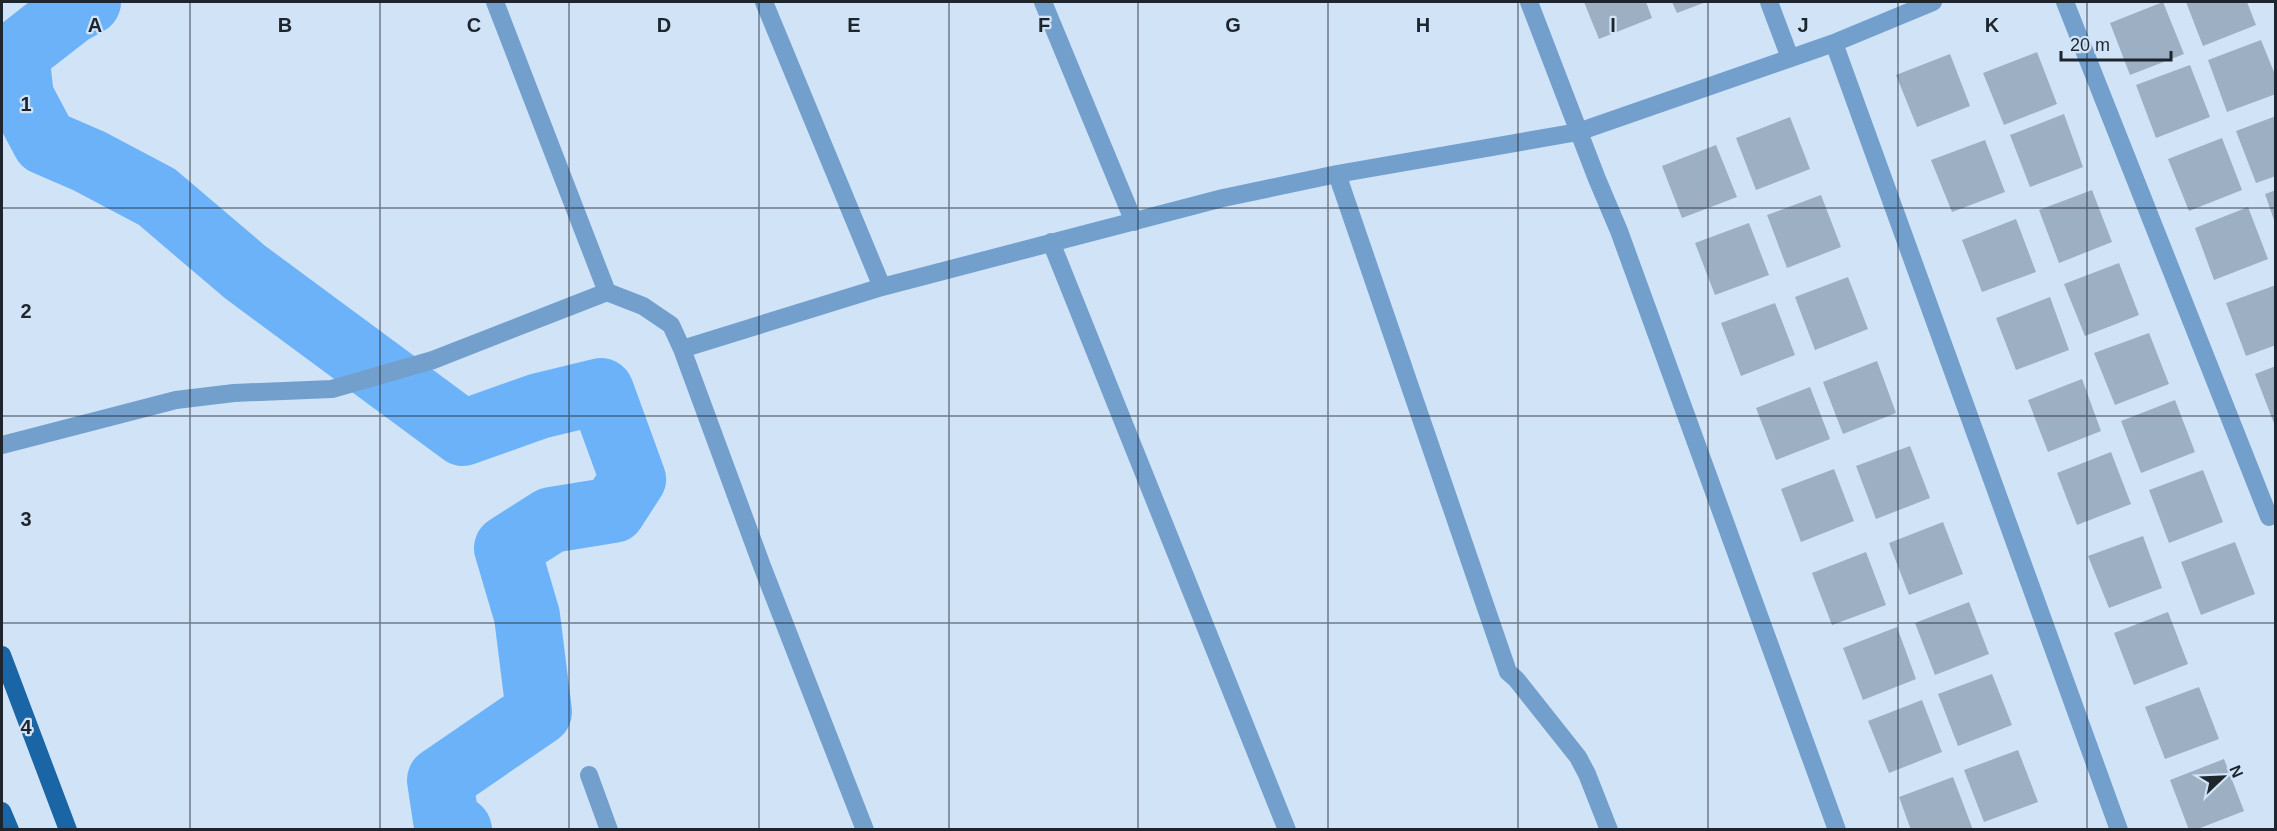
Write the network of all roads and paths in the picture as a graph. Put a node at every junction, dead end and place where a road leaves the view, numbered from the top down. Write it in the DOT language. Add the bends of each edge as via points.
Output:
graph roads {
  1 [pos="495,2"];
  2 [pos="764,2"];
  3 [pos="1043,2"];
  4 [pos="1529,2"];
  5 [pos="1769,2"];
  6 [pos="1933,2"];
  7 [pos="2065,2"];
  8 [pos="1834,44"];
  9 [pos="1790,58"];
  10 [pos="1578,132"];
  11 [pos="1337,174"];
  12 [pos="1134,222"];
  13 [pos="1052,242"];
  14 [pos="882,286"];
  15 [pos="607,292"];
  16 [pos="682,349"];
  17 [pos="2,445"];
  18 [pos="2269,517"];
  19 [pos="2,654"];
  20 [pos="589,775"];
  21 [pos="2,811"];
  22 [pos="10,830"];
  23 [pos="70,830"];
  24 [pos="609,830"];
  25 [pos="865,830"];
  26 [pos="1287,830"];
  27 [pos="1609,830"];
  28 [pos="1837,830"];
  29 [pos="2119,830"];
  1 -- 15 [label="street"];
  2 -- 14 [label="street"];
  3 -- 12 [label="street"];
  4 -- 10 [label="street"];
  5 -- 9 [label="street"];
  6 -- 8 [label="street"];
  7 -- 18 [label="street"];
  8 -- 9 [label="street"];
  8 -- 29 [label="street"];
  9 -- 10 [label="street"];
  10 -- 11 [label="street"];
  10 -- 28 [label="street" via="1619,231"];
  11 -- 12 [label="street"];
  11 -- 27 [label="street" via="1508,672 1578,757"];
  12 -- 13 [label="street"];
  13 -- 14 [label="street"];
  13 -- 26 [label="street"];
  14 -- 16 [label="street"];
  15 -- 16 [label="street" via="643,306 671,325"];
  15 -- 17 [label="street" via="433,360 332,389 176,400"];
  16 -- 25 [label="street"];
  19 -- 23 [label="main road"];
  20 -- 24 [label="street"];
  21 -- 22 [label="main road"];
}
